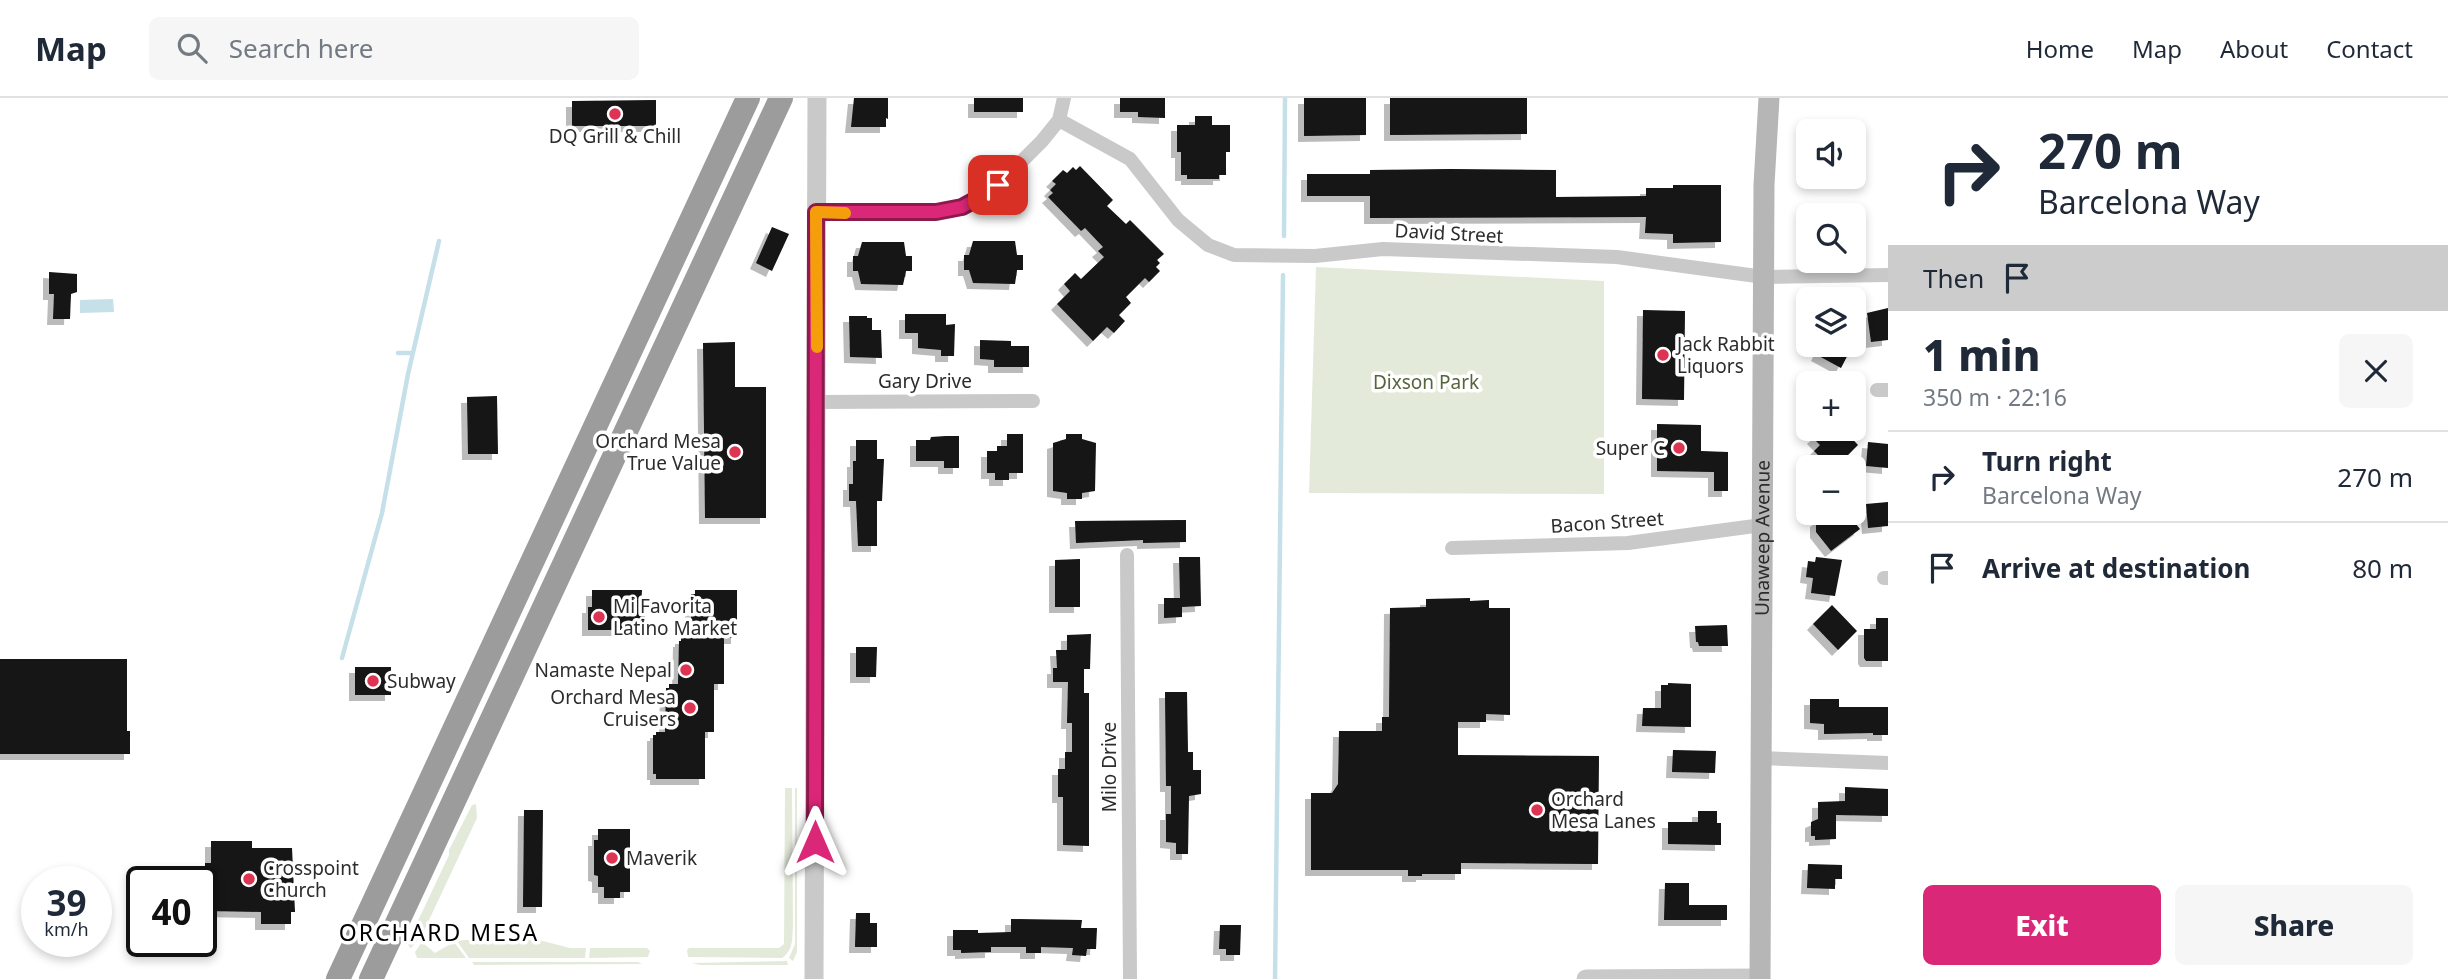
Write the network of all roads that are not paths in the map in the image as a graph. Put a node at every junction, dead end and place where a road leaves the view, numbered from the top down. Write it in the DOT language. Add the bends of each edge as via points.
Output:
graph roads {
  1 [pos="748,98"];
  2 [pos="781,98"];
  3 [pos="817,98"];
  4 [pos="1063,98"];
  5 [pos="1769,98"];
  6 [pos="1059,120"];
  7 [pos="816,212"];
  8 [pos="1888,275"];
  9 [pos="1764,276"];
  10 [pos="1033,401"];
  11 [pos="817,402"];
  12 [pos="1762,525"];
  13 [pos="1452,548"];
  14 [pos="1127,555"];
  15 [pos="1761,758"];
  16 [pos="1888,763"];
  17 [pos="1760,978"];
  18 [pos="338,979"];
  19 [pos="371,979"];
  20 [pos="814,979"];
  21 [pos="1130,979"];
  22 [pos="1586,979"];
  1 -- 18 [label="highway"];
  2 -- 19 [label="highway"];
  3 -- 7 [label="street"];
  4 -- 6 [label="street"];
  5 -- 9 [label="main road, Unaweep Avenue"];
  6 -- 7 [label="street" via="998,185 962,207 936,212"];
  6 -- 9 [label="street, David Street" via="1130,159 1178,220 1208,245 1234,255 1315,256 1383,249 1617,257"];
  7 -- 11 [label="street"];
  8 -- 9 [label="street, David Street"];
  9 -- 12 [label="main road, Unaweep Avenue"];
  10 -- 11 [label="street, Gary Drive"];
  11 -- 20 [label="street"];
  12 -- 13 [label="street, Bacon Street" via="1628,543"];
  12 -- 15 [label="main road, Unaweep Avenue"];
  14 -- 21 [label="street, Milo Drive"];
  15 -- 16 [label="street"];
  15 -- 17 [label="main road, Unaweep Avenue"];
  17 -- 22 [label="street"];
}
